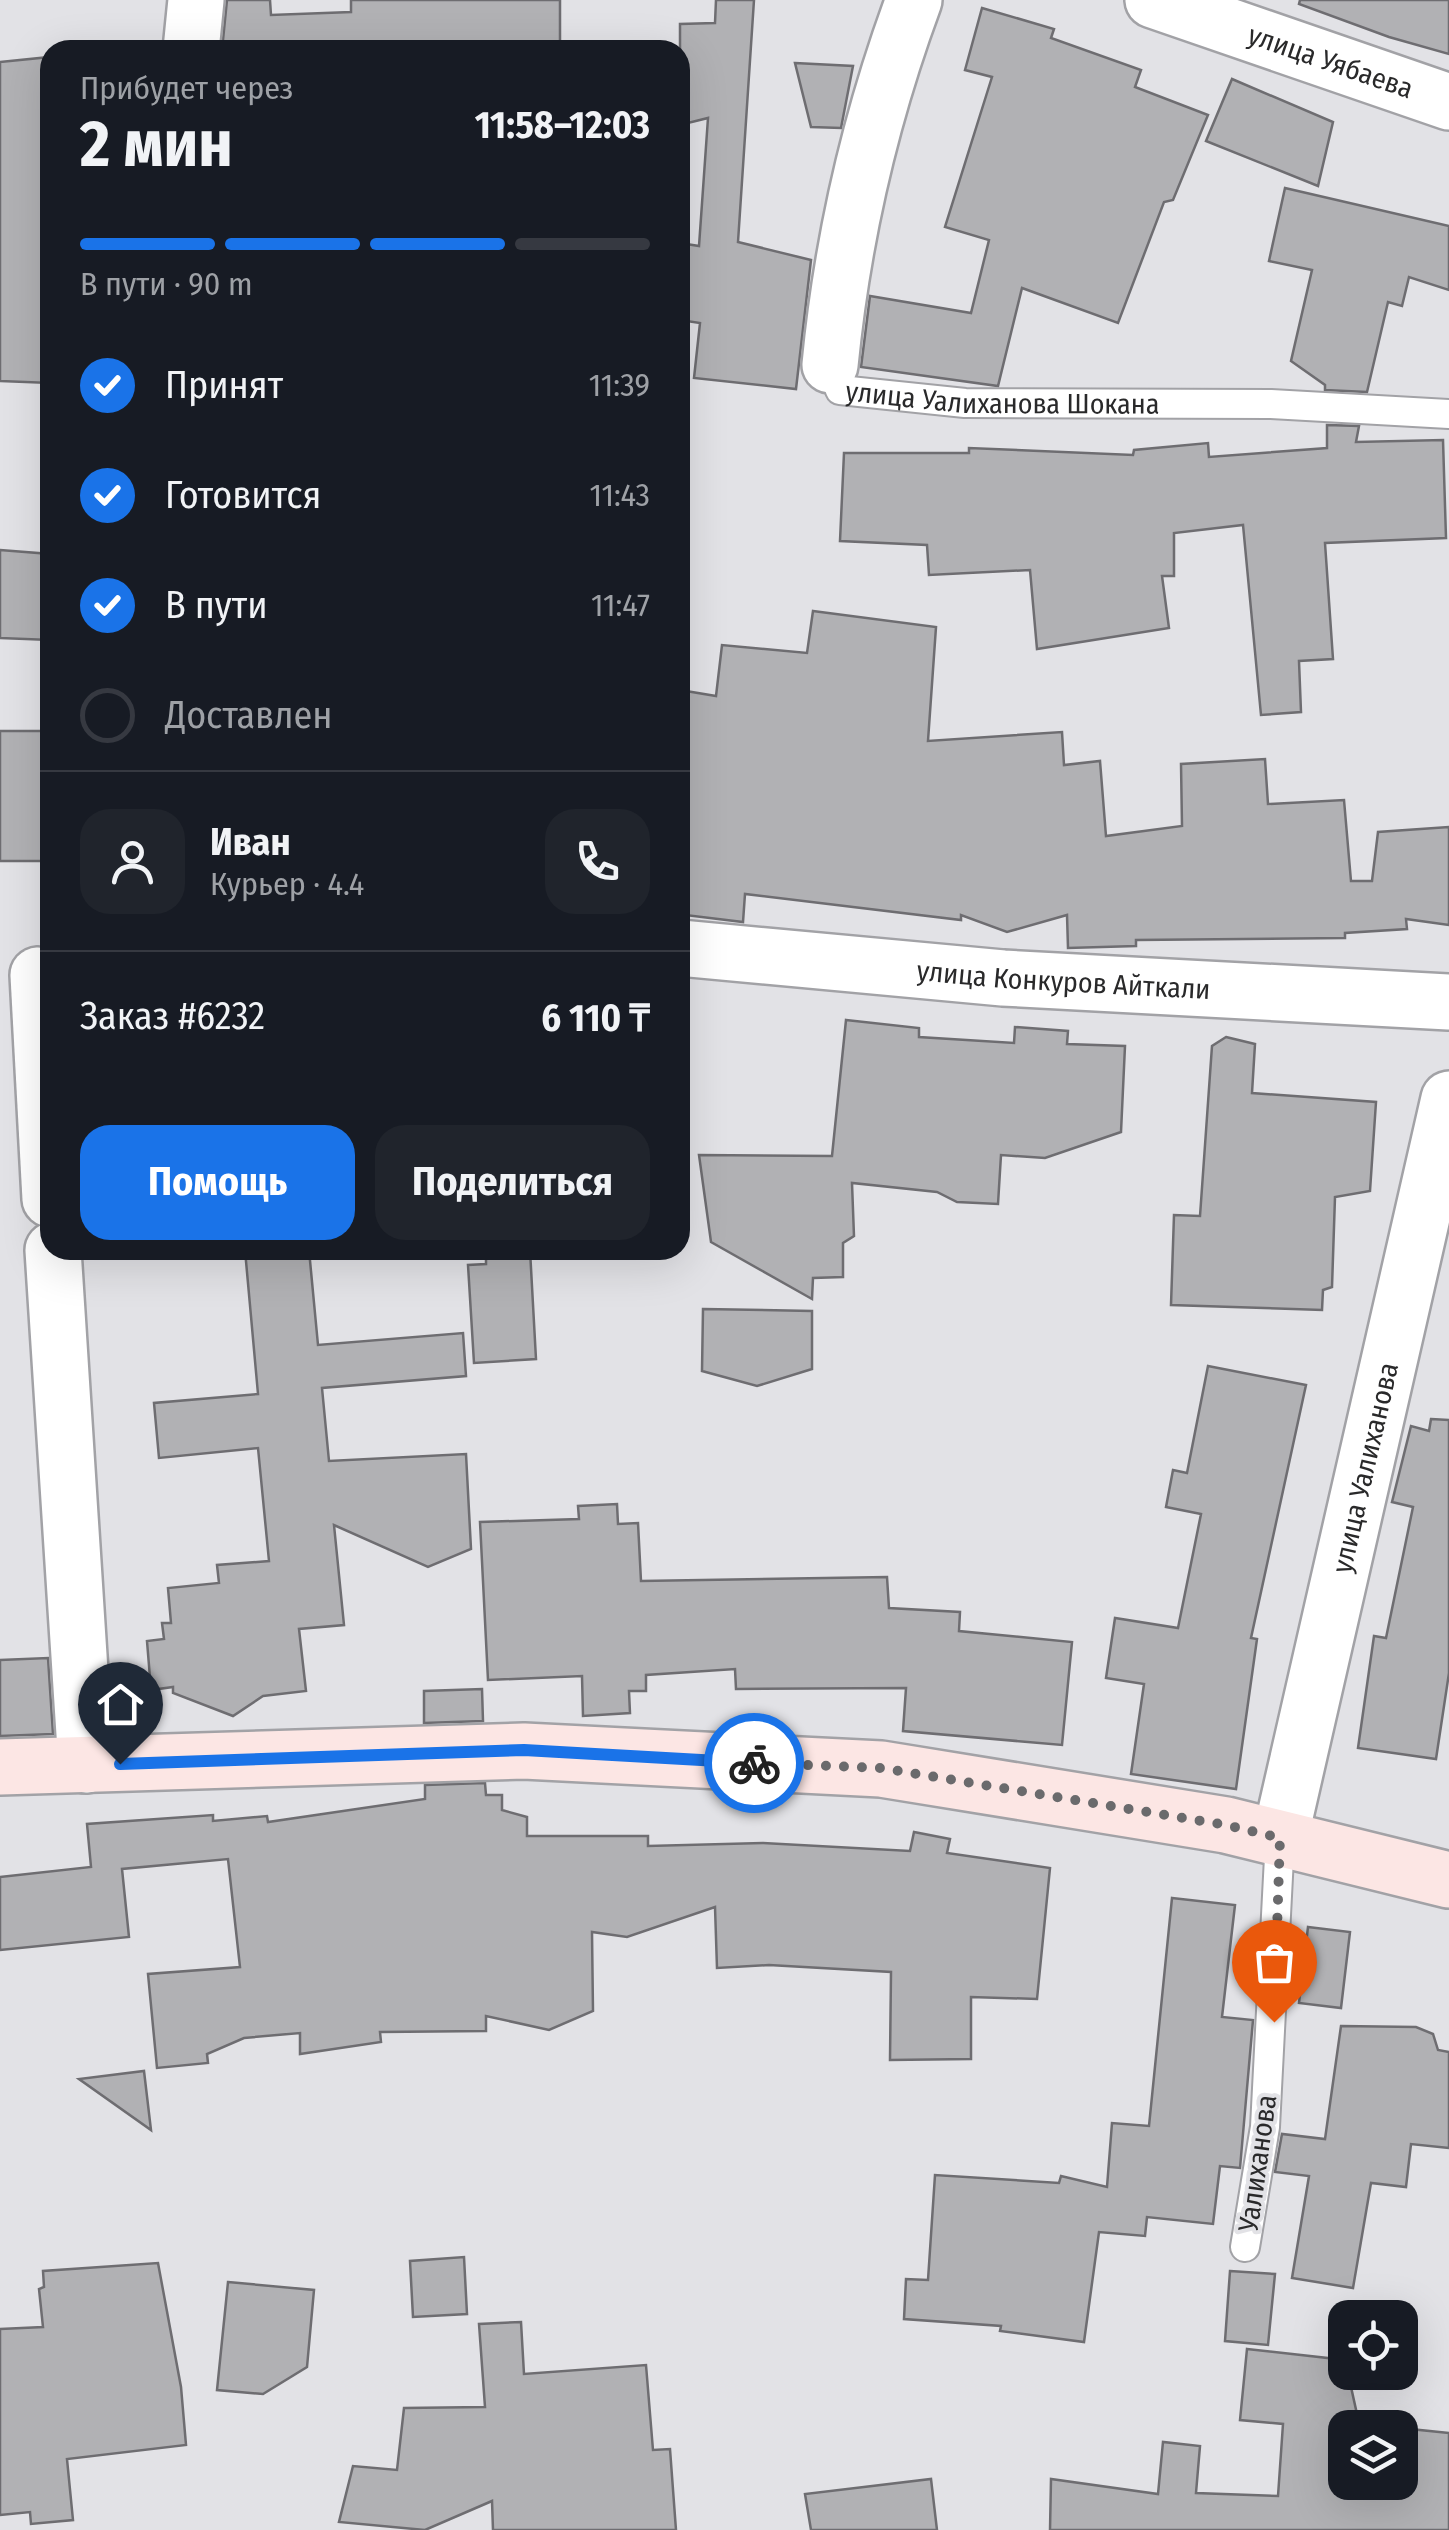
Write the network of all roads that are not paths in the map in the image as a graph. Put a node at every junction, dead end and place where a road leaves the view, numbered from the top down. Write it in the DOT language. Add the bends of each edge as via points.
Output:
graph roads {
  1 [pos="196,0"];
  2 [pos="914,0"];
  3 [pos="1154,0"];
  4 [pos="192,40"];
  5 [pos="1449,102"];
  6 [pos="830,365"];
  7 [pos="1449,414"];
  8 [pos="690,949"];
  9 [pos="29,970"];
  10 [pos="1449,1002"];
  11 [pos="40,1090"];
  12 [pos="1449,1099"];
  13 [pos="54,1260"];
  14 [pos="86,1765"];
  15 [pos="0,1767"];
  16 [pos="1280,1838"];
  17 [pos="1449,1880"];
  18 [pos="1245,2247"];
  1 -- 4 [label="street"];
  2 -- 6 [label="street, улица Уалиханова Шокана" via="845,251"];
  3 -- 5 [label="street, улица Уябаева"];
  6 -- 7 [label="lane, улица Уалиханова Шокана" via="840,390 965,403 1272,404"];
  8 -- 10 [label="street, улица Конкуров Айткали" via="1003,978"];
  9 -- 11 [label="street"];
  12 -- 16 [label="street, улица Уалиханова"];
  13 -- 14 [label="street"];
  14 -- 15 [label="street"];
  14 -- 16 [label="street" via="524,1750 881,1768"];
  16 -- 17 [label="street"];
  16 -- 18 [label="lane, Уалиханова" via="1266,2127"];
}
